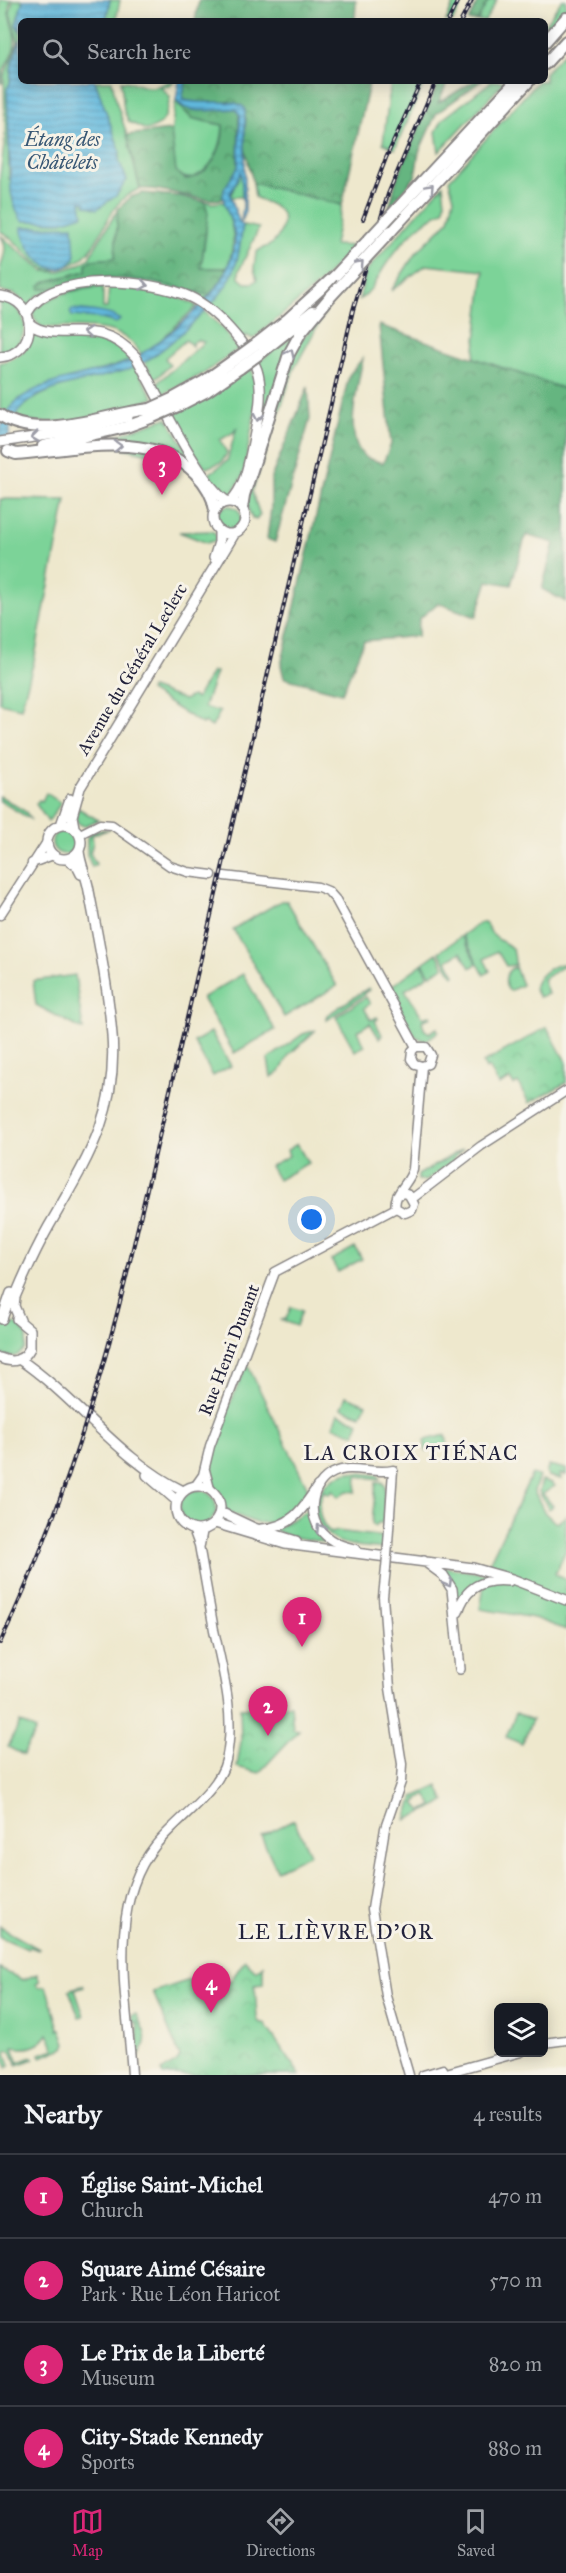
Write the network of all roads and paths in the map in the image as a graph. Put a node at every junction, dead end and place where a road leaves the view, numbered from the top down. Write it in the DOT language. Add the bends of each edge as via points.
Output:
graph roads {
  1 [pos="566,18"];
  2 [pos="566,27"];
  3 [pos="548,39"];
  4 [pos="566,41"];
  5 [pos="548,47"];
  6 [pos="548,61"];
  7 [pos="512,84"];
  8 [pos="526,84"];
  9 [pos="0,296"];
  10 [pos="330,297"];
  11 [pos="27,313"];
  12 [pos="30,324"];
  13 [pos="259,348"];
  14 [pos="0,357"];
  15 [pos="151,413"];
  16 [pos="0,416"];
  17 [pos="0,442"];
  18 [pos="4,451"];
  19 [pos="229,502"];
  20 [pos="242,508"];
  21 [pos="215,510"];
  22 [pos="219,531"];
  23 [pos="235,533"];
  24 [pos="61,825"];
  25 [pos="77,831"];
  26 [pos="47,842"];
  27 [pos="79,851"];
  28 [pos="53,855"];
  29 [pos="67,859"];
  30 [pos="32,863"];
  31 [pos="212,875"];
  32 [pos="224,876"];
  33 [pos="0,915"];
  34 [pos="416,1047"];
  35 [pos="422,1066"];
  36 [pos="566,1091"];
  37 [pos="413,1169"];
  38 [pos="414,1181"];
  39 [pos="427,1186"];
  40 [pos="397,1196"];
  41 [pos="411,1196"];
  42 [pos="396,1208"];
  43 [pos="1,1320"];
  44 [pos="20,1320"];
  45 [pos="29,1351"];
  46 [pos="0,1358"];
  47 [pos="19,1359"];
  48 [pos="42,1374"];
  49 [pos="134,1460"];
  50 [pos="205,1467"];
  51 [pos="196,1485"];
  52 [pos="318,1486"];
  53 [pos="210,1489"];
  54 [pos="183,1491"];
  55 [pos="177,1501"];
  56 [pos="220,1512"];
  57 [pos="214,1523"];
  58 [pos="254,1528"];
  59 [pos="193,1529"];
  60 [pos="203,1530"];
  61 [pos="200,1545"];
  62 [pos="356,1549"];
  63 [pos="422,1560"];
  64 [pos="525,1583"];
  65 [pos="566,1594"];
  66 [pos="566,1600"];
  67 [pos="457,1618"];
  68 [pos="460,1669"];
  69 [pos="566,2040"];
  70 [pos="548,2042"];
  71 [pos="566,2045"];
  72 [pos="548,2047"];
  73 [pos="494,2053"];
  74 [pos="503,2057"];
  75 [pos="132,2075"];
  76 [pos="409,2075"];
  77 [pos="423,2075"];
  78 [pos="440,2075"];
  1 -- 3 [label="highway"];
  2 -- 5 [label="highway"];
  4 -- 6 [label="highway"];
  7 -- 13 [label="highway, bridge" via="336,275"];
  10 -- 8 [label="highway, one-way, bridge"];
  9 -- 11 [label="main road" via="17,301"];
  10 -- 13 [label="highway"];
  20 -- 10 [label="highway, one-way" via="289,354"];
  11 -- 12 [label="main road"];
  11 -- 19 [label="main road, one-way" via="36,300 49,294 112,282 180,293 216,315 253,362 260,390 246,474"];
  12 -- 14 [label="main road" via="22,348"];
  19 -- 12 [label="main road, one-way" via="216,492 189,452 142,366 120,342 87,331 43,330"];
  13 -- 15 [label="highway, bridge" via="176,402"];
  15 -- 16 [label="highway" via="128,411 60,425 31,426"];
  15 -- 17 [label="main road, one-way" via="69,432"];
  15 -- 18 [label="highway" via="80,439"];
  18 -- 21 [label="highway, one-way" via="16,454 120,446 158,451 178,460 198,477"];
  19 -- 20 [label="main road"];
  19 -- 21 [label="main road"];
  20 -- 23 [label="main road" via="244,523"];
  21 -- 22 [label="main road" via="213,521"];
  22 -- 23 [label="main road"];
  22 -- 24 [label="main road, Avenue du Général Leclerc" via="214,558 78,782"];
  23 -- 25 [label="main road, Avenue du Général Leclerc" via="80,788 72,816"];
  24 -- 25 [label="main road"];
  24 -- 26 [label="main road" via="50,831"];
  25 -- 27 [label="main road"];
  25 -- 31 [label="street" via="100,824 112,825 170,866"];
  26 -- 28 [label="main road"];
  26 -- 30 [label="street"];
  27 -- 29 [label="main road"];
  27 -- 44 [label="main road" via="110,1017 110,1089 93,1150 43,1237 15,1297"];
  28 -- 29 [label="main road"];
  28 -- 30 [label="street"];
  29 -- 43 [label="main road" via="80,871 87,902 107,1034 105,1086 90,1146 32,1246"];
  30 -- 33 [label="street"];
  32 -- 34 [label="street" via="328,891"];
  34 -- 35 [label="street" via="411,1059"];
  34 -- 35 [label="street" via="426,1047 431,1055 428,1064"];
  35 -- 37 [label="street"];
  36 -- 39 [label="street"];
  37 -- 38 [label="street"];
  37 -- 40 [label="street" via="410,1180"];
  38 -- 39 [label="street"];
  38 -- 41 [label="street"];
  39 -- 41 [label="street"];
  40 -- 41 [label="street"];
  40 -- 42 [label="street"];
  41 -- 42 [label="street" via="414,1206 410,1211 401,1213"];
  42 -- 50 [label="street, Rue Henri Dunant" via="275,1272"];
  43 -- 44 [label="main road"];
  44 -- 45 [label="main road" via="31,1334"];
  45 -- 47 [label="main road"];
  45 -- 48 [label="main road"];
  46 -- 47 [label="main road"];
  47 -- 48 [label="main road"];
  48 -- 49 [label="main road"];
  49 -- 54 [label="main road"];
  49 -- 55 [label="main road"];
  50 -- 51 [label="street, Rue Henri Dunant"];
  50 -- 53 [label="street"];
  51 -- 53 [label="main road"];
  51 -- 54 [label="main road"];
  52 -- 58 [label="main road" via="292,1520 277,1527"];
  62 -- 52 [label="street, one-way" via="332,1541 318,1527 313,1506"];
  52 -- 76 [label="street, bridge" via="341,1470 393,1470 386,1568 391,1639 388,1660 402,1764 401,1782 385,1828 372,1909 386,1996"];
  53 -- 56 [label="main road" via="219,1499"];
  54 -- 55 [label="main road"];
  55 -- 59 [label="main road" via="177,1515 186,1527"];
  56 -- 57 [label="main road"];
  56 -- 58 [label="main road"];
  57 -- 60 [label="main road"];
  57 -- 63 [label="main road" via="285,1544"];
  58 -- 62 [label="main road" via="300,1542"];
  59 -- 60 [label="main road"];
  59 -- 61 [label="street"];
  60 -- 61 [label="street"];
  61 -- 75 [label="street" via="225,1681 230,1725 228,1750 220,1777 154,1847 130,1892 124,1928"];
  62 -- 65 [label="main road" via="479,1565"];
  63 -- 64 [label="main road" via="472,1568"];
  63 -- 67 [label="main road, one-way" via="449,1581"];
  64 -- 66 [label="main road"];
  64 -- 67 [label="main road" via="494,1580 476,1585 464,1598"];
  67 -- 68 [label="main road"];
  69 -- 70 [label="street"];
  71 -- 72 [label="street"];
  73 -- 77 [label="street"];
  74 -- 78 [label="street"];
}
